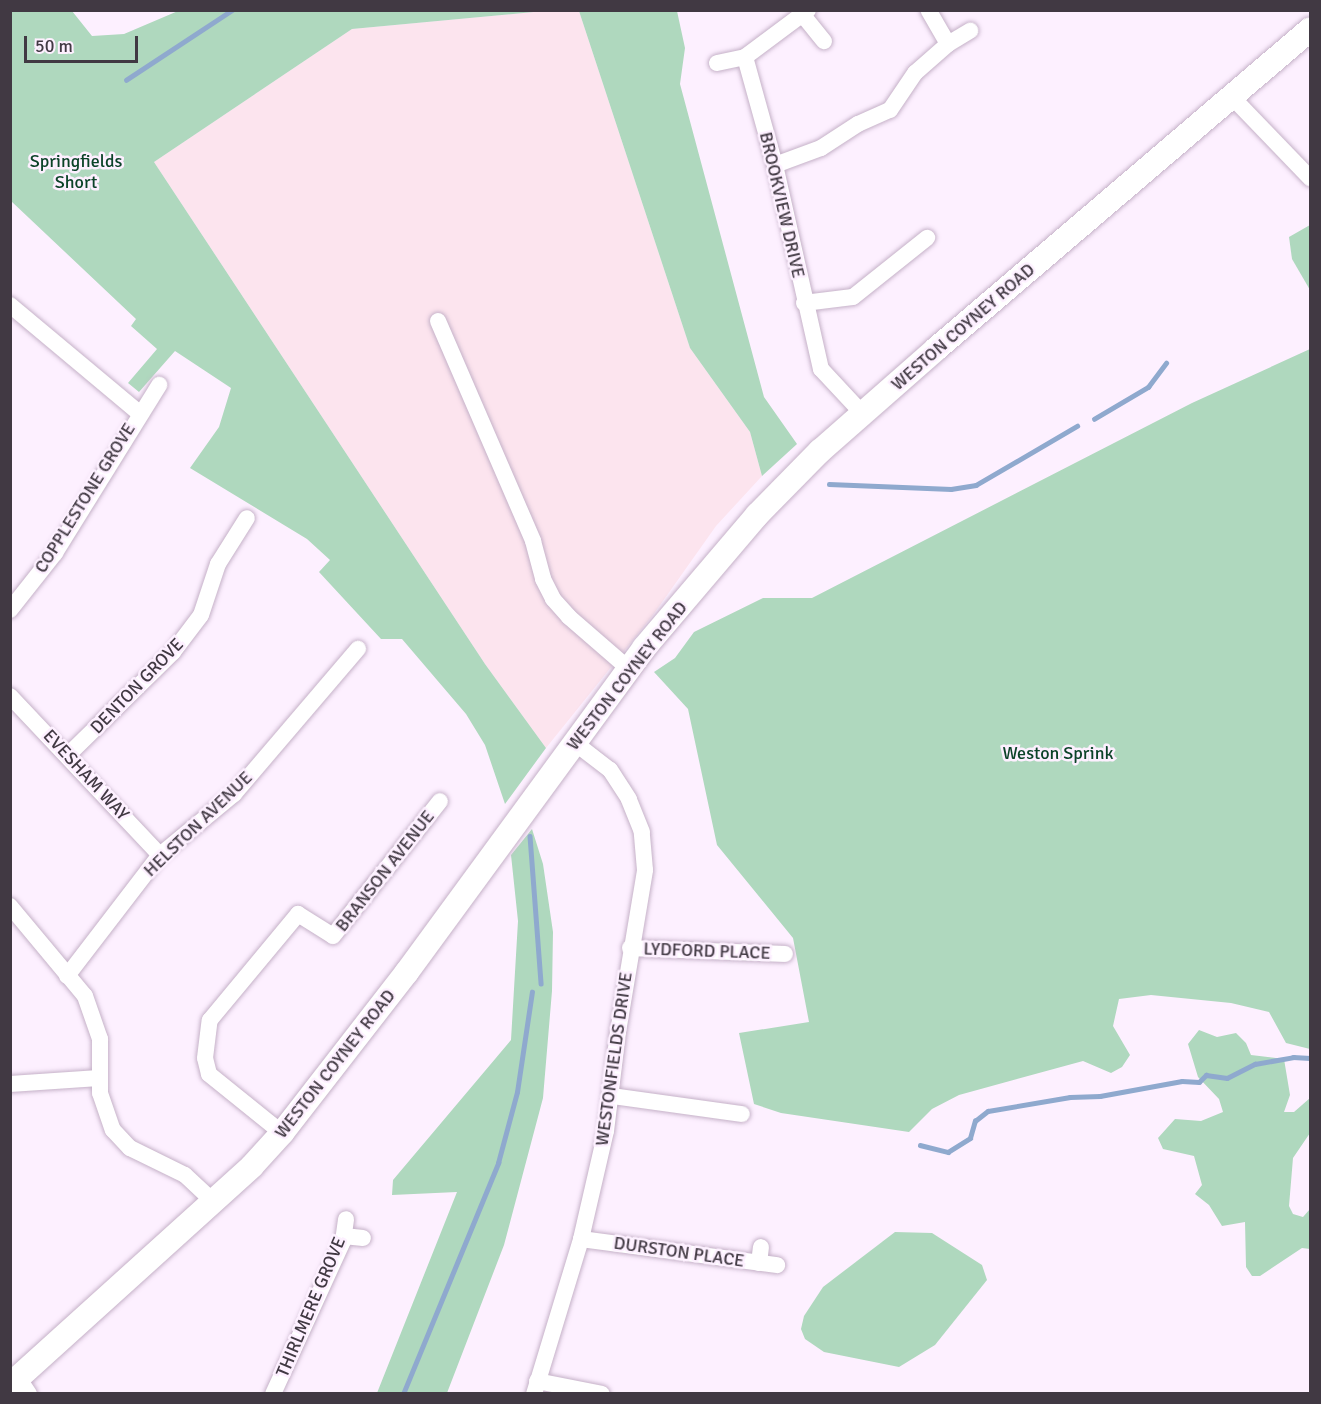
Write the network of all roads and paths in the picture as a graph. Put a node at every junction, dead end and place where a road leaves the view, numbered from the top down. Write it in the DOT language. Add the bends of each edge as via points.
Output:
graph roads {
  1 [pos="928,10"];
  2 [pos="805,12"];
  3 [pos="1311,30"];
  4 [pos="970,31"];
  5 [pos="824,41"];
  6 [pos="948,44"];
  7 [pos="745,57"];
  8 [pos="717,63"];
  9 [pos="1234,99"];
  10 [pos="775,165"];
  11 [pos="1311,178"];
  12 [pos="927,238"];
  13 [pos="804,303"];
  14 [pos="10,305"];
  15 [pos="438,321"];
  16 [pos="159,385"];
  17 [pos="138,412"];
  18 [pos="863,414"];
  19 [pos="247,518"];
  20 [pos="10,610"];
  21 [pos="358,649"];
  22 [pos="629,669"];
  23 [pos="10,696"];
  24 [pos="575,742"];
  25 [pos="69,754"];
  26 [pos="440,801"];
  27 [pos="160,855"];
  28 [pos="10,906"];
  29 [pos="630,948"];
  30 [pos="785,954"];
  31 [pos="67,976"];
  32 [pos="99,1078"];
  33 [pos="10,1084"];
  34 [pos="612,1096"];
  35 [pos="742,1114"];
  36 [pos="282,1133"];
  37 [pos="214,1202"];
  38 [pos="346,1219"];
  39 [pos="344,1236"];
  40 [pos="363,1238"];
  41 [pos="581,1239"];
  42 [pos="777,1265"];
  43 [pos="19,1386"];
  44 [pos="535,1388"];
  45 [pos="273,1394"];
  46 [pos="602,1394"];
  1 -- 6 [label="street"];
  2 -- 5 [label="street"];
  2 -- 7 [label="street"];
  3 -- 9 [label="street, WESTON COYNEY ROAD"];
  4 -- 6 [label="street"];
  6 -- 10 [label="street" via="915,73 890,110 858,124 821,148"];
  7 -- 8 [label="street"];
  7 -- 10 [label="street, BROOKVIEW DRIVE"];
  9 -- 11 [label="street"];
  9 -- 18 [label="street, WESTON COYNEY ROAD"];
  10 -- 13 [label="street, BROOKVIEW DRIVE"];
  12 -- 13 [label="street" via="853,297"];
  13 -- 18 [label="street, BROOKVIEW DRIVE" via="821,369"];
  14 -- 17 [label="street"];
  15 -- 22 [label="street" via="533,541 553,599"];
  16 -- 17 [label="street, COPPLESTONE GROVE"];
  17 -- 20 [label="street, COPPLESTONE GROVE" via="55,553"];
  18 -- 22 [label="street, WESTON COYNEY ROAD" via="757,515"];
  19 -- 25 [label="street, DENTON GROVE" via="218,564 201,615 173,652"];
  21 -- 27 [label="street, HELSTON AVENUE" via="234,794"];
  22 -- 24 [label="street, WESTON COYNEY ROAD"];
  23 -- 25 [label="street, EVESHAM WAY"];
  24 -- 29 [label="street, WESTONFIELDS DRIVE" via="610,770 629,799 642,832 645,870"];
  24 -- 36 [label="street, WESTON COYNEY ROAD"];
  25 -- 27 [label="street, EVESHAM WAY"];
  26 -- 36 [label="street, BRANSON AVENUE" via="333,936 298,914 210,1020 205,1058 209,1074"];
  27 -- 31 [label="street, HELSTON AVENUE"];
  28 -- 31 [label="street"];
  29 -- 30 [label="street, LYDFORD PLACE"];
  29 -- 34 [label="street, WESTONFIELDS DRIVE"];
  31 -- 32 [label="street" via="85,996 94,1017 100,1039"];
  32 -- 33 [label="street"];
  32 -- 37 [label="street" via="103,1108 113,1130 130,1148 184,1175"];
  34 -- 35 [label="street"];
  34 -- 41 [label="street, WESTONFIELDS DRIVE"];
  36 -- 37 [label="street, WESTON COYNEY ROAD"];
  37 -- 43 [label="street, WESTON COYNEY ROAD"];
  38 -- 39 [label="street, THIRLMERE GROVE"];
  39 -- 40 [label="street"];
  39 -- 45 [label="street, THIRLMERE GROVE"];
  41 -- 42 [label="street, DURSTON PLACE" via="760,1255"];
  41 -- 44 [label="street, WESTONFIELDS DRIVE"];
  44 -- 46 [label="street"];
}
